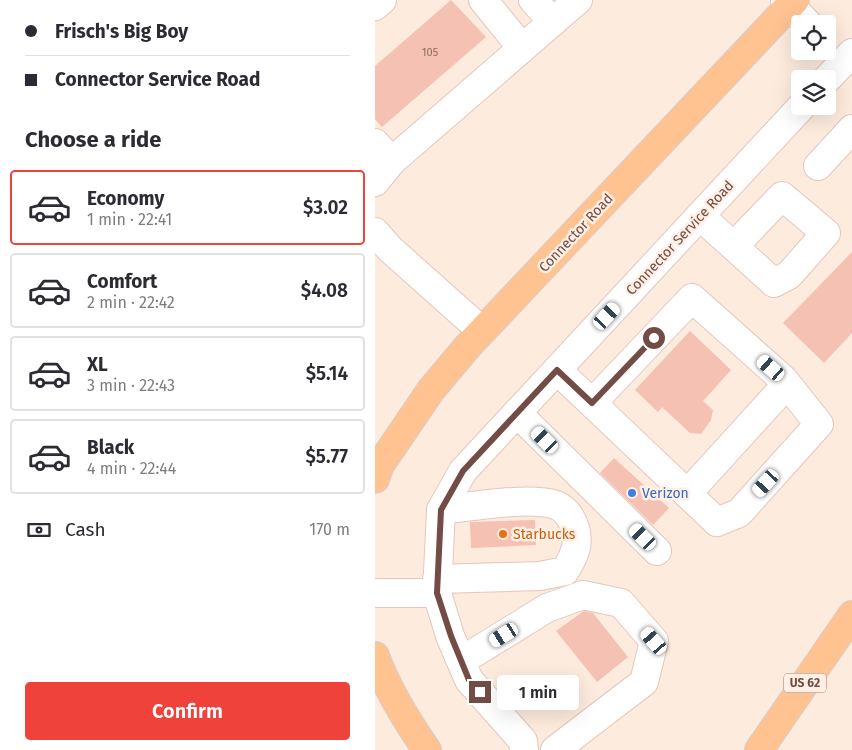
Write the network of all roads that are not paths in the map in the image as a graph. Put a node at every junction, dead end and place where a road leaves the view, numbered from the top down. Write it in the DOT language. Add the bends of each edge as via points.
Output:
graph roads {
  1 [pos="382,0"];
  2 [pos="483,0"];
  3 [pos="533,0"];
  4 [pos="578,0"];
  5 [pos="375,6"];
  6 [pos="795,7"];
  7 [pos="553,22"];
  8 [pos="522,48"];
  9 [pos="794,115"];
  10 [pos="852,129"];
  11 [pos="383,152"];
  12 [pos="818,166"];
  13 [pos="375,182"];
  14 [pos="700,216"];
  15 [pos="375,232"];
  16 [pos="734,246"];
  17 [pos="483,331"];
  18 [pos="557,370"];
  19 [pos="787,384"];
  20 [pos="592,403"];
  21 [pos="517,412"];
  22 [pos="375,479"];
  23 [pos="687,494"];
  24 [pos="441,510"];
  25 [pos="657,551"];
  26 [pos="437,586"];
  27 [pos="375,593"];
  28 [pos="849,623"];
  29 [pos="375,656"];
  30 [pos="461,661"];
  31 [pos="427,750"];
  32 [pos="524,750"];
  33 [pos="555,750"];
  34 [pos="759,750"];
  1 -- 5 [label="lane"];
  2 -- 8 [label="lane"];
  3 -- 7 [label="lane"];
  4 -- 7 [label="lane"];
  6 -- 17 [label="main road, Connector Road"];
  7 -- 8 [label="lane"];
  8 -- 11 [label="lane"];
  9 -- 14 [label="lane, Connector Service Road"];
  10 -- 12 [label="lane"];
  11 -- 13 [label="lane"];
  14 -- 16 [label="lane"];
  14 -- 18 [label="lane, Connector Service Road"];
  15 -- 17 [label="lane"];
  17 -- 22 [label="main road, Connector Road" via="431,390 380,465"];
  18 -- 20 [label="lane"];
  18 -- 21 [label="lane, Connector Service Road"];
  19 -- 20 [label="lane" via="692,298"];
  19 -- 23 [label="lane"];
  19 -- 23 [label="lane" via="819,424 746,506 739,513 717,522"];
  20 -- 23 [label="lane"];
  21 -- 24 [label="lane, Connector Service Road" via="463,471"];
  21 -- 25 [label="lane"];
  24 -- 26 [label="lane, Connector Service Road"];
  24 -- 26 [label="lane" via="531,503 557,506 571,517 578,538 575,554 565,571"];
  26 -- 27 [label="lane"];
  26 -- 30 [label="lane, Connector Service Road"];
  28 -- 34 [label="main road, US 62"];
  29 -- 31 [label="main road" via="385,683"];
  30 -- 32 [label="lane, Connector Service Road" via="469,680 523,741"];
  30 -- 33 [label="lane" via="547,608 583,595 621,604 654,641 644,682"];
}
